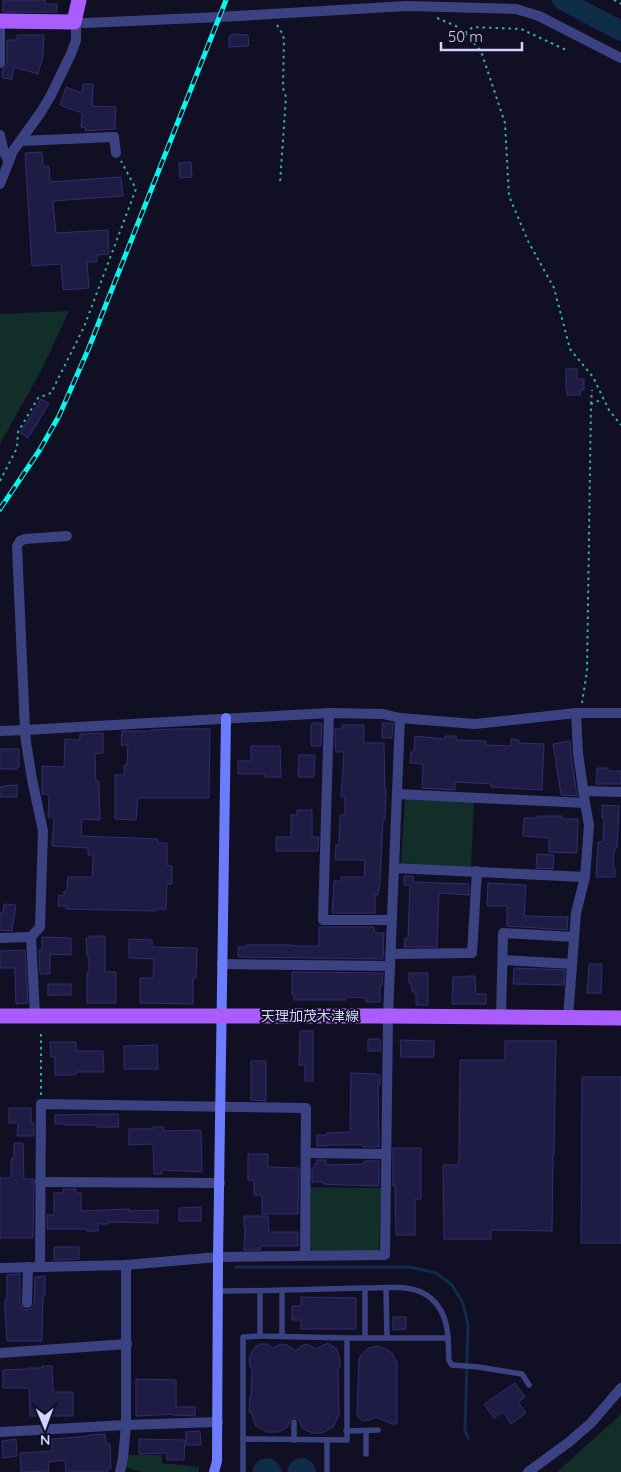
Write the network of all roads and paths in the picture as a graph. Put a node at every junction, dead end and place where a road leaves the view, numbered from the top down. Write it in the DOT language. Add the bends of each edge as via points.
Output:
graph roads {
  1 [pos="79,0"];
  2 [pos="614,0"];
  3 [pos="621,4"];
  4 [pos="257,15"];
  5 [pos="432,16"];
  6 [pos="0,21"];
  7 [pos="74,22"];
  8 [pos="465,33"];
  9 [pos="566,50"];
  10 [pos="621,58"];
  11 [pos="0,63"];
  12 [pos="0,135"];
  13 [pos="20,141"];
  14 [pos="116,153"];
  15 [pos="9,162"];
  16 [pos="280,183"];
  17 [pos="0,184"];
  18 [pos="592,390"];
  19 [pos="603,399"];
  20 [pos="591,404"];
  21 [pos="621,425"];
  22 [pos="0,481"];
  23 [pos="67,536"];
  24 [pos="578,713"];
  25 [pos="621,713"];
  26 [pos="329,714"];
  27 [pos="226,718"];
  28 [pos="400,718"];
  29 [pos="26,730"];
  30 [pos="0,731"];
  31 [pos="583,791"];
  32 [pos="621,792"];
  33 [pos="396,794"];
  34 [pos="584,803"];
  35 [pos="394,868"];
  36 [pos="477,871"];
  37 [pos="585,877"];
  38 [pos="391,920"];
  39 [pos="31,937"];
  40 [pos="574,937"];
  41 [pos="0,938"];
  42 [pos="390,954"];
  43 [pos="503,960"];
  44 [pos="222,964"];
  45 [pos="572,964"];
  46 [pos="390,966"];
  47 [pos="38,1015"];
  48 [pos="0,1016"];
  49 [pos="222,1016"];
  50 [pos="388,1016"];
  51 [pos="501,1017"];
  52 [pos="568,1017"];
  53 [pos="621,1018"];
  54 [pos="41,1104"];
  55 [pos="221,1107"];
  56 [pos="306,1153"];
  57 [pos="386,1154"];
  58 [pos="40,1182"];
  59 [pos="220,1183"];
  60 [pos="305,1256"];
  61 [pos="218,1257"];
  62 [pos="126,1265"];
  63 [pos="40,1266"];
  64 [pos="28,1267"];
  65 [pos="0,1268"];
  66 [pos="365,1288"];
  67 [pos="386,1288"];
  68 [pos="218,1291"];
  69 [pos="260,1291"];
  70 [pos="282,1291"];
  71 [pos="27,1303"];
  72 [pos="260,1336"];
  73 [pos="282,1336"];
  74 [pos="347,1338"];
  75 [pos="365,1338"];
  76 [pos="387,1338"];
  77 [pos="448,1338"];
  78 [pos="127,1344"];
  79 [pos="0,1353"];
  80 [pos="529,1385"];
  81 [pos="621,1388"];
  82 [pos="218,1422"];
  83 [pos="294,1422"];
  84 [pos="126,1425"];
  85 [pos="378,1430"];
  86 [pos="346,1431"];
  87 [pos="366,1431"];
  88 [pos="0,1432"];
  89 [pos="243,1439"];
  90 [pos="294,1440"];
  91 [pos="327,1440"];
  92 [pos="366,1454"];
  93 [pos="120,1472"];
  94 [pos="214,1472"];
  95 [pos="243,1472"];
  96 [pos="327,1472"];
  97 [pos="528,1472"];
  1 -- 7 [label="main road"];
  2 -- 3 [label="path"];
  4 -- 7 [label="street"];
  4 -- 10 [label="street" via="407,6 516,9 539,16"];
  4 -- 16 [label="path" via="275,22 284,39 283,88 286,97"];
  5 -- 8 [label="path"];
  6 -- 7 [label="main road"];
  6 -- 11 [label="street"];
  7 -- 13 [label="street" via="76,40 71,54 51,95"];
  8 -- 9 [label="path" via="473,27 521,29"];
  8 -- 19 [label="path" via="481,51 505,123 509,196 528,241 554,288 570,350 593,377"];
  12 -- 15 [label="street"];
  13 -- 14 [label="street" via="114,137"];
  13 -- 15 [label="street"];
  14 -- 22 [label="path" via="136,189 84,327 51,393 38,398 18,432 17,448"];
  15 -- 17 [label="street"];
  18 -- 20 [label="path"];
  19 -- 20 [label="path"];
  19 -- 21 [label="path"];
  20 -- 24 [label="path" via="587,671"];
  23 -- 29 [label="street" via="25,539 17,546"];
  24 -- 25 [label="street"];
  24 -- 28 [label="street" via="475,724"];
  24 -- 31 [label="street"];
  26 -- 27 [label="street"];
  26 -- 28 [label="street" via="383,714"];
  26 -- 38 [label="street" via="323,920"];
  27 -- 29 [label="street"];
  27 -- 44 [label="street"];
  28 -- 33 [label="street"];
  29 -- 30 [label="street"];
  29 -- 39 [label="street" via="43,831 40,927"];
  31 -- 32 [label="street"];
  31 -- 34 [label="street"];
  33 -- 34 [label="street"];
  33 -- 35 [label="street"];
  34 -- 37 [label="street" via="589,824"];
  35 -- 36 [label="street"];
  35 -- 38 [label="street"];
  36 -- 37 [label="street"];
  36 -- 42 [label="street" via="472,953"];
  37 -- 40 [label="street"];
  38 -- 42 [label="street"];
  39 -- 41 [label="street"];
  39 -- 47 [label="street"];
  40 -- 43 [label="street" via="504,933"];
  40 -- 45 [label="street"];
  42 -- 46 [label="street"];
  43 -- 45 [label="street"];
  43 -- 51 [label="street"];
  44 -- 46 [label="street"];
  44 -- 49 [label="street"];
  45 -- 52 [label="street"];
  46 -- 50 [label="street"];
  47 -- 48 [label="main road, 天理加茂木津線"];
  47 -- 49 [label="main road, 天理加茂木津線"];
  47 -- 54 [label="path"];
  49 -- 50 [label="main road, 天理加茂木津線"];
  49 -- 55 [label="street"];
  50 -- 51 [label="main road, 天理加茂木津線"];
  50 -- 57 [label="street"];
  51 -- 52 [label="main road, 天理加茂木津線"];
  52 -- 53 [label="main road, 天理加茂木津線"];
  54 -- 55 [label="street"];
  54 -- 58 [label="street"];
  55 -- 56 [label="street" via="306,1108"];
  55 -- 59 [label="street"];
  56 -- 57 [label="street"];
  56 -- 60 [label="street"];
  57 -- 60 [label="street" via="385,1255"];
  58 -- 59 [label="street"];
  58 -- 63 [label="street"];
  59 -- 61 [label="street"];
  60 -- 61 [label="street"];
  61 -- 62 [label="street"];
  61 -- 68 [label="street"];
  62 -- 63 [label="street"];
  62 -- 78 [label="street"];
  63 -- 64 [label="street"];
  64 -- 65 [label="street"];
  64 -- 71 [label="street"];
  66 -- 67 [label="lane"];
  66 -- 70 [label="lane"];
  66 -- 75 [label="lane"];
  67 -- 76 [label="lane"];
  67 -- 77 [label="lane" via="414,1290 430,1297 444,1315"];
  68 -- 69 [label="lane"];
  68 -- 82 [label="street"];
  69 -- 70 [label="lane"];
  69 -- 72 [label="lane"];
  70 -- 73 [label="lane"];
  72 -- 73 [label="lane"];
  72 -- 89 [label="lane" via="243,1337"];
  73 -- 74 [label="lane"];
  74 -- 75 [label="lane"];
  74 -- 86 [label="lane"];
  75 -- 76 [label="lane"];
  76 -- 77 [label="lane"];
  77 -- 80 [label="lane" via="452,1365 522,1374"];
  78 -- 79 [label="street"];
  78 -- 84 [label="street"];
  81 -- 97 [label="street" via="591,1423"];
  82 -- 84 [label="street"];
  82 -- 94 [label="street"];
  83 -- 90 [label="lane"];
  84 -- 88 [label="street"];
  84 -- 93 [label="street"];
  85 -- 87 [label="lane"];
  86 -- 87 [label="lane"];
  86 -- 91 [label="lane" via="347,1440"];
  87 -- 92 [label="lane"];
  89 -- 90 [label="lane"];
  89 -- 95 [label="lane"];
  90 -- 91 [label="lane"];
  91 -- 96 [label="lane"];
}
